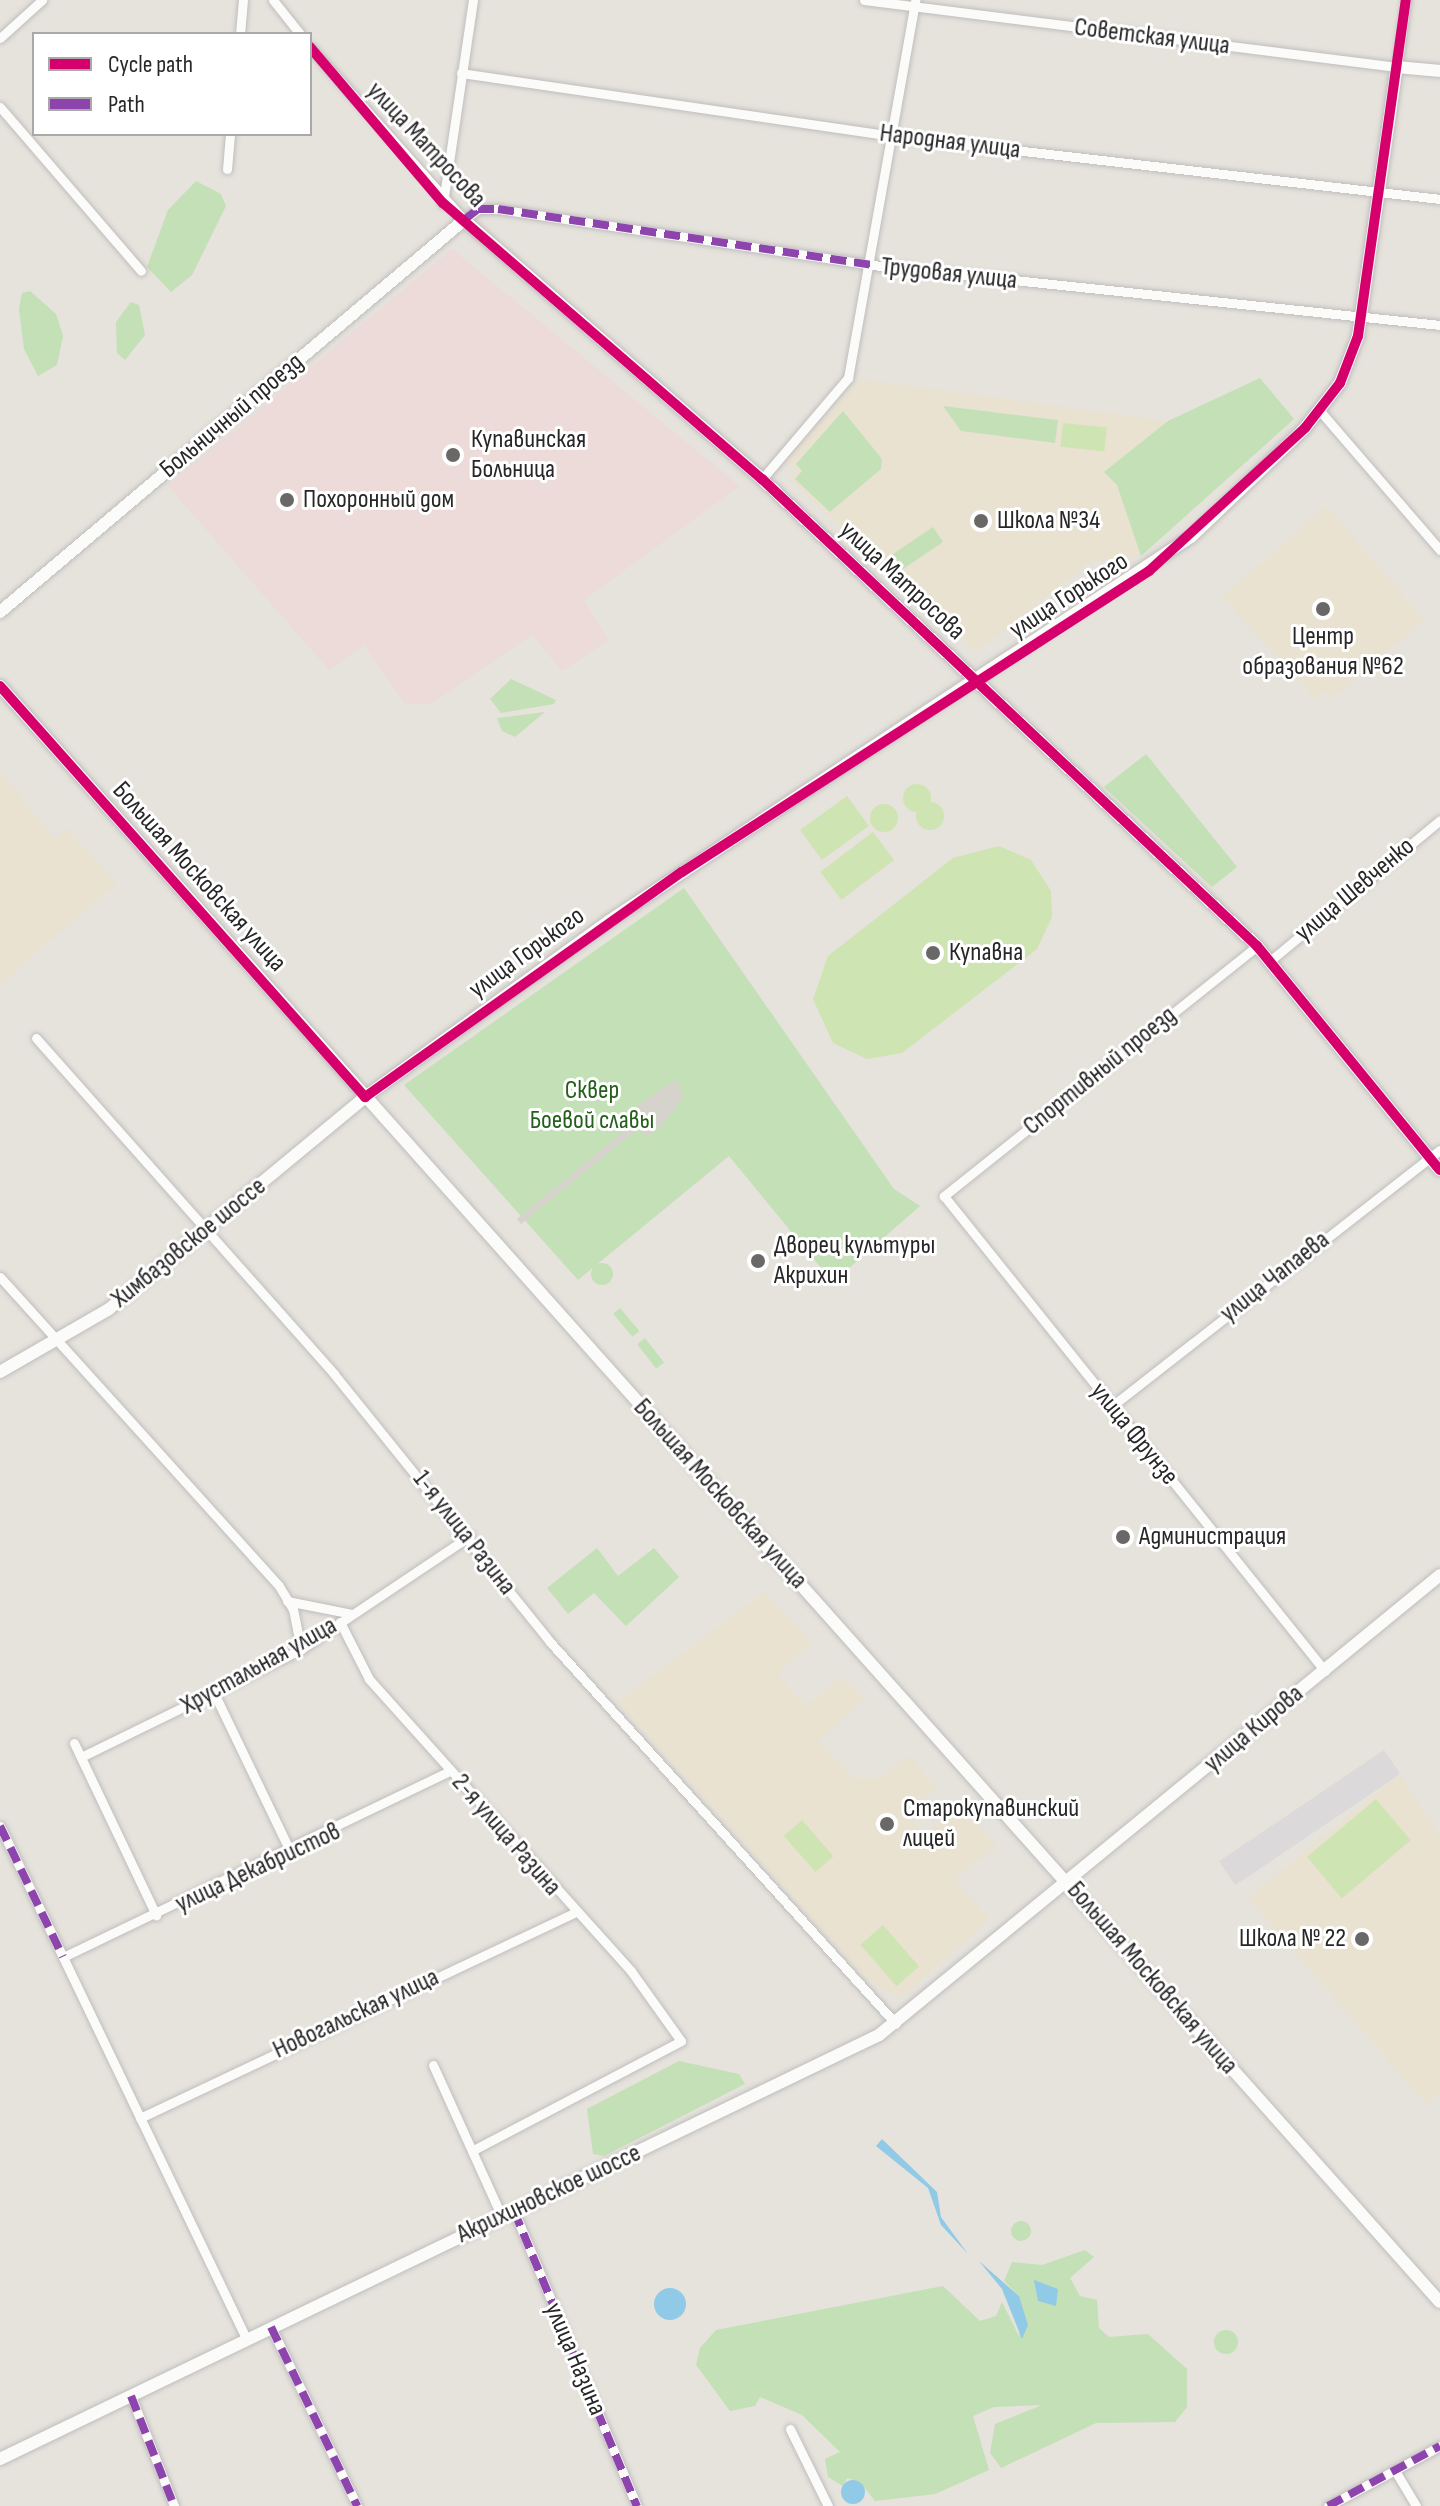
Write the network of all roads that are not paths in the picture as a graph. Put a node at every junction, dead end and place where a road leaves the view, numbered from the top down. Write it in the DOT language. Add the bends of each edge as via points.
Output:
graph roads {
  1 [pos="42,0"];
  2 [pos="243,0"];
  3 [pos="273,0"];
  4 [pos="473,0"];
  5 [pos="864,0"];
  6 [pos="1406,0"];
  7 [pos="914,4"];
  8 [pos="240,32"];
  9 [pos="298,32"];
  10 [pos="0,38"];
  11 [pos="312,49"];
  12 [pos="1397,67"];
  13 [pos="1440,71"];
  14 [pos="461,73"];
  15 [pos="0,107"];
  16 [pos="230,136"];
  17 [pos="893,136"];
  18 [pos="227,169"];
  19 [pos="1380,193"];
  20 [pos="1440,199"];
  21 [pos="443,203"];
  22 [pos="464,220"];
  23 [pos="872,265"];
  24 [pos="141,271"];
  25 [pos="1362,316"];
  26 [pos="1440,325"];
  27 [pos="1320,411"];
  28 [pos="762,479"];
  29 [pos="1440,550"];
  30 [pos="0,612"];
  31 [pos="977,681"];
  32 [pos="0,686"];
  33 [pos="1440,820"];
  34 [pos="1257,946"];
  35 [pos="1271,960"];
  36 [pos="36,1038"];
  37 [pos="365,1097"];
  38 [pos="1435,1153"];
  39 [pos="1440,1170"];
  40 [pos="944,1196"];
  41 [pos="207,1230"];
  42 [pos="0,1277"];
  43 [pos="59,1343"];
  44 [pos="0,1372"];
  45 [pos="1112,1406"];
  46 [pos="470,1536"];
  47 [pos="1440,1575"];
  48 [pos="287,1601"];
  49 [pos="352,1614"];
  50 [pos="340,1622"];
  51 [pos="301,1649"];
  52 [pos="1325,1671"];
  53 [pos="214,1693"];
  54 [pos="74,1743"];
  55 [pos="81,1757"];
  56 [pos="449,1771"];
  57 [pos="0,1826"];
  58 [pos="291,1853"];
  59 [pos="1069,1884"];
  60 [pos="574,1913"];
  61 [pos="156,1915"];
  62 [pos="63,1957"];
  63 [pos="896,2024"];
  64 [pos="433,2065"];
  65 [pos="140,2118"];
  66 [pos="473,2150"];
  67 [pos="508,2214"];
  68 [pos="1440,2302"];
  69 [pos="271,2327"];
  70 [pos="246,2338"];
  71 [pos="131,2396"];
  72 [pos="790,2429"];
  73 [pos="1440,2446"];
  74 [pos="0,2459"];
  75 [pos="1397,2474"];
  76 [pos="174,2506"];
  77 [pos="357,2506"];
  78 [pos="637,2506"];
  79 [pos="828,2506"];
  80 [pos="1328,2506"];
  81 [pos="1416,2506"];
  1 -- 10 [label="street"];
  2 -- 8 [label="street"];
  3 -- 9 [label="street"];
  4 -- 14 [label="street"];
  5 -- 7 [label="street, Советская улица"];
  6 -- 12 [label="street"];
  7 -- 12 [label="street, Советская улица"];
  7 -- 17 [label="street"];
  11 -- 21 [label="street, улица Матросова"];
  12 -- 13 [label="street, Советская улица"];
  12 -- 19 [label="street, улица Горького"];
  14 -- 17 [label="street, Народная улица"];
  14 -- 21 [label="street"];
  15 -- 24 [label="street"];
  16 -- 18 [label="street"];
  17 -- 19 [label="street, Народная улица"];
  17 -- 23 [label="street"];
  19 -- 20 [label="street, Народная улица"];
  19 -- 25 [label="street, улица Горького"];
  21 -- 22 [label="street, улица Матросова"];
  22 -- 23 [label="street, Трудовая улица" via="478,209 498,209"];
  22 -- 28 [label="street, улица Матросова"];
  22 -- 30 [label="street, Больничный проезд"];
  23 -- 25 [label="street, Трудовая улица"];
  23 -- 28 [label="street" via="840,393"];
  25 -- 26 [label="street, Трудовая улица"];
  25 -- 27 [label="street, улица Горького" via="1348,367"];
  27 -- 29 [label="street"];
  27 -- 31 [label="street, улица Горького" via="1168,557"];
  28 -- 31 [label="street, улица Матросова"];
  31 -- 34 [label="street, улица Матросова"];
  31 -- 37 [label="street, улица Горького" via="609,921"];
  32 -- 37 [label="street, Большая Московская улица"];
  33 -- 35 [label="street, улица Шевченко"];
  34 -- 35 [label="street, улица Матросова"];
  34 -- 40 [label="street, Спортивный проезд"];
  35 -- 38 [label="street, улица Матросова"];
  36 -- 41 [label="street, 1-я улица Разина"];
  37 -- 41 [label="street, Химбазовское шоссе"];
  37 -- 59 [label="street, Большая Московская улица"];
  38 -- 39 [label="street, улица Матросова"];
  38 -- 45 [label="street, улица Чапаева"];
  40 -- 45 [label="street, улица Фрунзе"];
  41 -- 43 [label="street, Химбазовское шоссе"];
  41 -- 46 [label="street, 1-я улица Разина"];
  42 -- 43 [label="street"];
  43 -- 44 [label="street, Химбазовское шоссе"];
  43 -- 48 [label="street"];
  45 -- 52 [label="street, улица Фрунзе"];
  46 -- 49 [label="street, Хрустальная улица"];
  46 -- 63 [label="street, 1-я улица Разина" via="550,1642"];
  47 -- 52 [label="street, улица Кирова"];
  48 -- 49 [label="street"];
  48 -- 51 [label="street"];
  49 -- 50 [label="street, Хрустальная улица"];
  50 -- 51 [label="street, Хрустальная улица"];
  50 -- 56 [label="street, 2-я улица Разина" via="369,1679"];
  51 -- 53 [label="street, Хрустальная улица"];
  52 -- 59 [label="street, улица Кирова"];
  53 -- 55 [label="street, Хрустальная улица"];
  53 -- 58 [label="street"];
  54 -- 55 [label="street"];
  55 -- 61 [label="street"];
  56 -- 58 [label="street, улица Декабристов"];
  56 -- 60 [label="street, 2-я улица Разина"];
  57 -- 62 [label="street"];
  58 -- 61 [label="street, улица Декабристов"];
  59 -- 63 [label="street, Акрихиновское шоссе"];
  59 -- 68 [label="street, Большая Московская улица"];
  60 -- 65 [label="street, Новогальская улица"];
  60 -- 66 [label="street, 2-я улица Разина" via="631,1971 681,2041"];
  61 -- 62 [label="street, улица Декабристов"];
  62 -- 65 [label="street"];
  63 -- 67 [label="street, Акрихиновское шоссе"];
  64 -- 66 [label="street, улица Назина"];
  65 -- 70 [label="street"];
  66 -- 67 [label="street, улица Назина"];
  67 -- 69 [label="street, Акрихиновское шоссе"];
  67 -- 78 [label="street, улица Назина"];
  69 -- 70 [label="street, Акрихиновское шоссе"];
  69 -- 77 [label="street"];
  70 -- 71 [label="street, Акрихиновское шоссе"];
  71 -- 74 [label="street, Акрихиновское шоссе"];
  71 -- 76 [label="street"];
  72 -- 79 [label="street"];
  73 -- 75 [label="street"];
  75 -- 80 [label="street"];
  75 -- 81 [label="street"];
}
